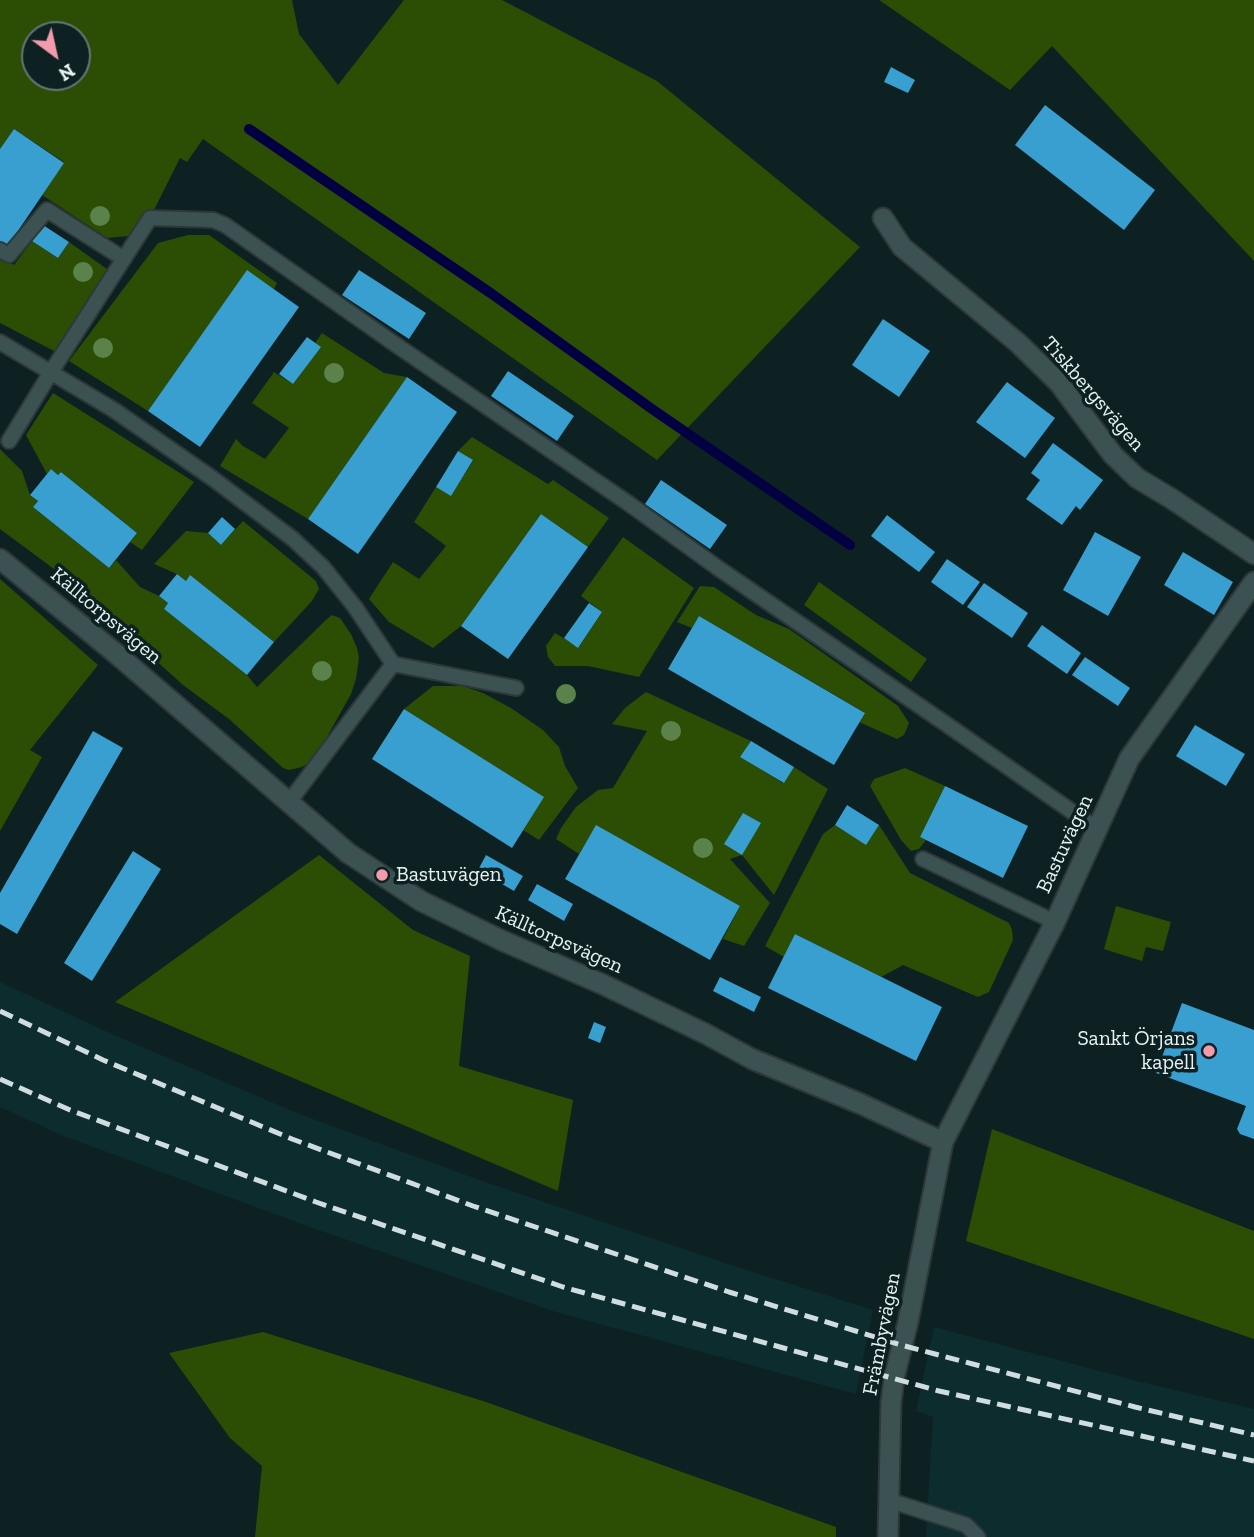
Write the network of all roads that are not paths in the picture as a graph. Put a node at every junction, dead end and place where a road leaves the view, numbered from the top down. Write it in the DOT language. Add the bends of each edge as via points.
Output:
graph roads {
  1 [pos="883,218"];
  2 [pos="0,250"];
  3 [pos="124,259"];
  4 [pos="0,342"];
  5 [pos="51,372"];
  6 [pos="9,441"];
  7 [pos="1254,554"];
  8 [pos="0,559"];
  9 [pos="1254,582"];
  10 [pos="393,664"];
  11 [pos="516,688"];
  12 [pos="289,802"];
  13 [pos="1097,829"];
  14 [pos="923,859"];
  15 [pos="1055,922"];
  16 [pos="943,1142"];
  17 [pos="888,1500"];
  18 [pos="888,1537"];
  19 [pos="978,1537"];
  1 -- 7 [label="street, Tiskbergsvägen" via="902,247 1059,383 1136,478"];
  2 -- 3 [label="lane" via="9,255 47,210"];
  3 -- 5 [label="lane"];
  3 -- 13 [label="lane" via="150,218 213,220 225,225"];
  4 -- 5 [label="lane"];
  5 -- 6 [label="lane"];
  5 -- 10 [label="lane" via="212,478 293,539 332,578"];
  8 -- 12 [label="street, Källtorpsvägen"];
  9 -- 13 [label="street, Bastuvägen" via="1129,759"];
  10 -- 11 [label="lane"];
  10 -- 12 [label="lane"];
  12 -- 16 [label="street, Källtorpsvägen" via="348,853 421,901 752,1059"];
  13 -- 15 [label="street, Bastuvägen"];
  14 -- 15 [label="lane"];
  15 -- 16 [label="street, Bastuvägen"];
  16 -- 17 [label="street, Främbyvägen" via="894,1378"];
  17 -- 18 [label="street, Främbyvägen"];
  17 -- 19 [label="lane" via="966,1525"];
}
